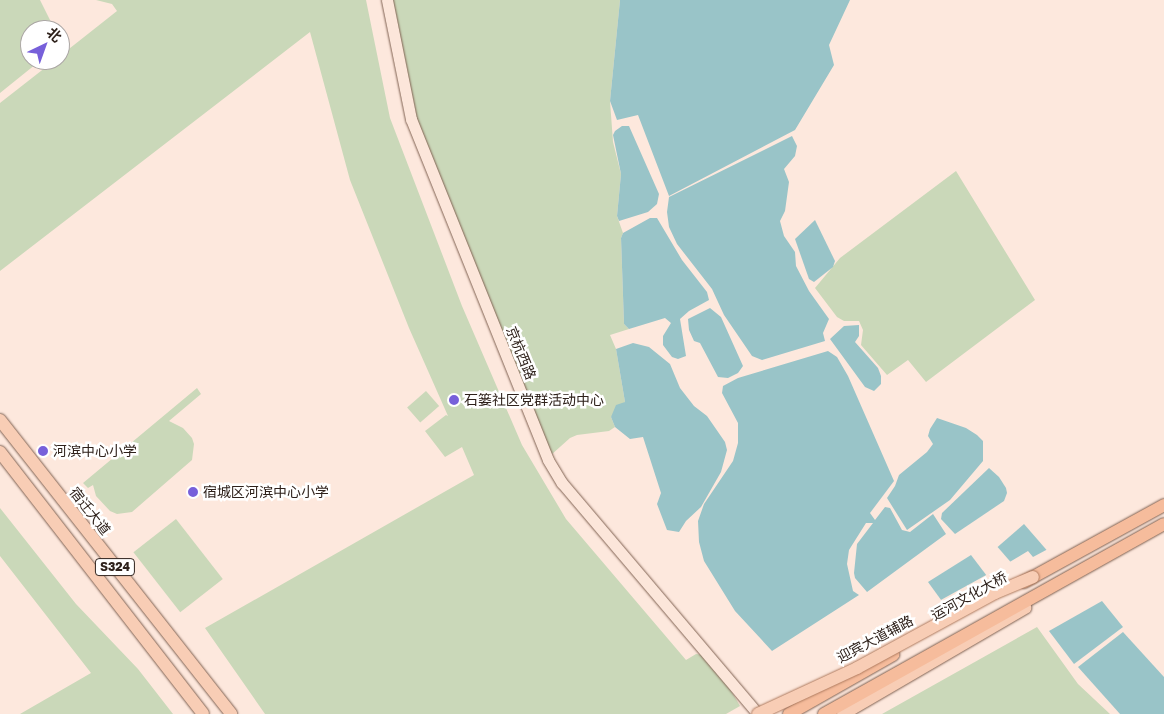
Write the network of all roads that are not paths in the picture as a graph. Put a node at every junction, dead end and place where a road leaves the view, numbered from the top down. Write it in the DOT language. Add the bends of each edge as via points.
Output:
graph roads {
  1 [pos="387,0"];
  2 [pos="0,420"];
  3 [pos="0,452"];
  4 [pos="1164,504"];
  5 [pos="1164,524"];
  6 [pos="1033,577"];
  7 [pos="1046,591"];
  8 [pos="202,714"];
  9 [pos="231,714"];
  10 [pos="758,714"];
  11 [pos="788,714"];
  12 [pos="824,714"];
  13 [pos="843,714"];
  1 -- 10 [label="main road, 京杭西路" via="411,119 548,460 562,483"];
  2 -- 9 [label="main road, 宿迁大道 / S324"];
  3 -- 8 [label="main road, S324"];
  4 -- 6 [label="highway, 运河文化大桥"];
  5 -- 7 [label="highway"];
  6 -- 10 [label="main road, 迎宾大道辅路, bridge" via="994,593 856,668"];
  6 -- 11 [label="highway, 运河文化大桥, bridge"];
  7 -- 12 [label="highway"];
  7 -- 13 [label="main road" via="1004,621"];
}
